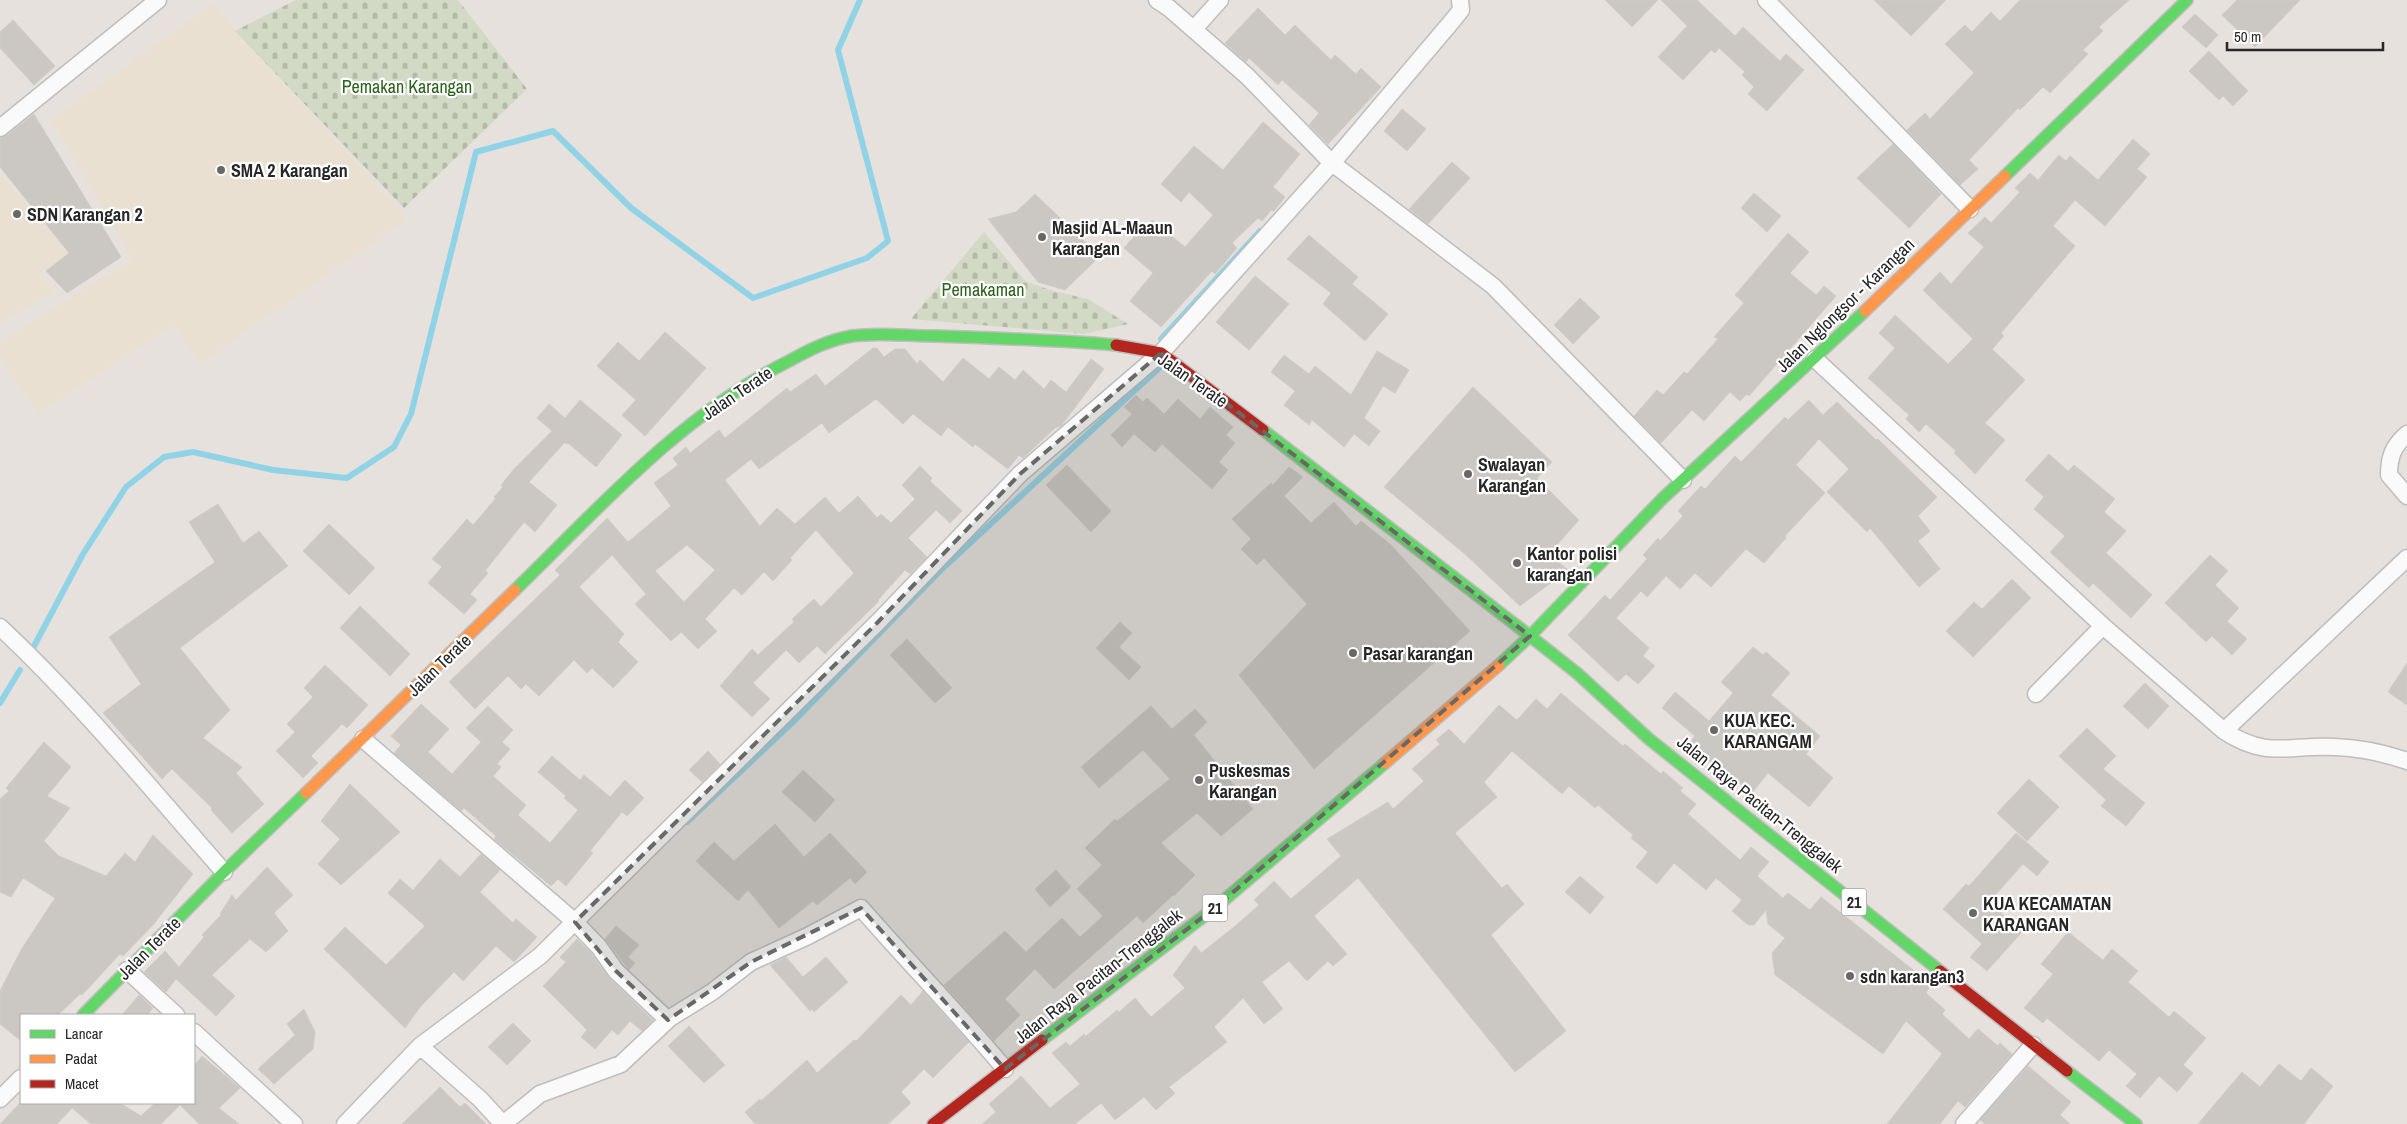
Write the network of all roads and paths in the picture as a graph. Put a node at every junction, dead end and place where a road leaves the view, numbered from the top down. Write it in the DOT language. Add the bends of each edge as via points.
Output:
graph roads {
  1 [pos="158,0"];
  2 [pos="1157,0"];
  3 [pos="1220,0"];
  4 [pos="1460,0"];
  5 [pos="1766,0"];
  6 [pos="2187,0"];
  7 [pos="1194,29"];
  8 [pos="0,128"];
  9 [pos="1332,163"];
  10 [pos="1970,209"];
  11 [pos="1161,353"];
  12 [pos="1815,359"];
  13 [pos="2407,434"];
  14 [pos="1683,480"];
  15 [pos="2407,496"];
  16 [pos="2407,558"];
  17 [pos="2103,626"];
  18 [pos="0,627"];
  19 [pos="1530,636"];
  20 [pos="2036,694"];
  21 [pos="2224,731"];
  22 [pos="363,738"];
  23 [pos="2407,761"];
  24 [pos="224,872"];
  25 [pos="578,925"];
  26 [pos="127,970"];
  27 [pos="84,1014"];
  28 [pos="175,1014"];
  29 [pos="668,1020"];
  30 [pos="195,1033"];
  31 [pos="2033,1045"];
  32 [pos="420,1046"];
  33 [pos="1005,1069"];
  34 [pos="20,1079"];
  35 [pos="0,1099"];
  36 [pos="294,1124"];
  37 [pos="346,1124"];
  38 [pos="933,1124"];
  39 [pos="1964,1124"];
  40 [pos="2136,1124"];
  1 -- 8 [label="street"];
  2 -- 7 [label="street"];
  3 -- 7 [label="street"];
  4 -- 9 [label="street" via="1461,10"];
  5 -- 10 [label="street"];
  6 -- 10 [label="main road, Jalan Nglongsor - Karangan"];
  7 -- 9 [label="street" via="1247,76"];
  9 -- 11 [label="street"];
  9 -- 14 [label="street" via="1493,286"];
  10 -- 12 [label="main road, Jalan Nglongsor - Karangan"];
  11 -- 19 [label="main road, Jalan Terate"];
  11 -- 22 [label="main road, Jalan Terate" via="1115,345 1034,339 880,335 852,336 824,344 762,374 699,419 633,474"];
  11 -- 25 [label="street" via="1020,474"];
  12 -- 14 [label="main road, Jalan Nglongsor - Karangan"];
  12 -- 17 [label="street"];
  13 -- 15 [label="street" via="2397,442 2389,459 2389,475"];
  14 -- 19 [label="main road, Jalan Nglongsor - Karangan"];
  16 -- 21 [label="street"];
  17 -- 20 [label="street"];
  17 -- 21 [label="street"];
  18 -- 24 [label="street" via="85,713"];
  19 -- 31 [label="main road, Jalan Raya Pacitan-Trenggalek / 21" via="1650,739"];
  19 -- 33 [label="main road, Jalan Raya Pacitan-Trenggalek / 21" via="1216,907"];
  21 -- 23 [label="street" via="2239,741 2276,750 2335,747 2385,754"];
  22 -- 24 [label="main road, Jalan Terate"];
  22 -- 25 [label="street"];
  24 -- 26 [label="main road, Jalan Terate"];
  25 -- 29 [label="street" via="616,971"];
  25 -- 32 [label="street"];
  26 -- 27 [label="main road, Jalan Terate"];
  26 -- 28 [label="street"];
  29 -- 32 [label="street" via="621,1064 540,1094 504,1124"];
  29 -- 33 [label="street" via="751,962 861,908"];
  30 -- 36 [label="street"];
  31 -- 39 [label="street"];
  31 -- 40 [label="main road, Jalan Raya Pacitan-Trenggalek / 21"];
  32 -- 37 [label="street"];
  33 -- 38 [label="main road, Jalan Raya Pacitan-Trenggalek / 21"];
  34 -- 35 [label="street"];
}
